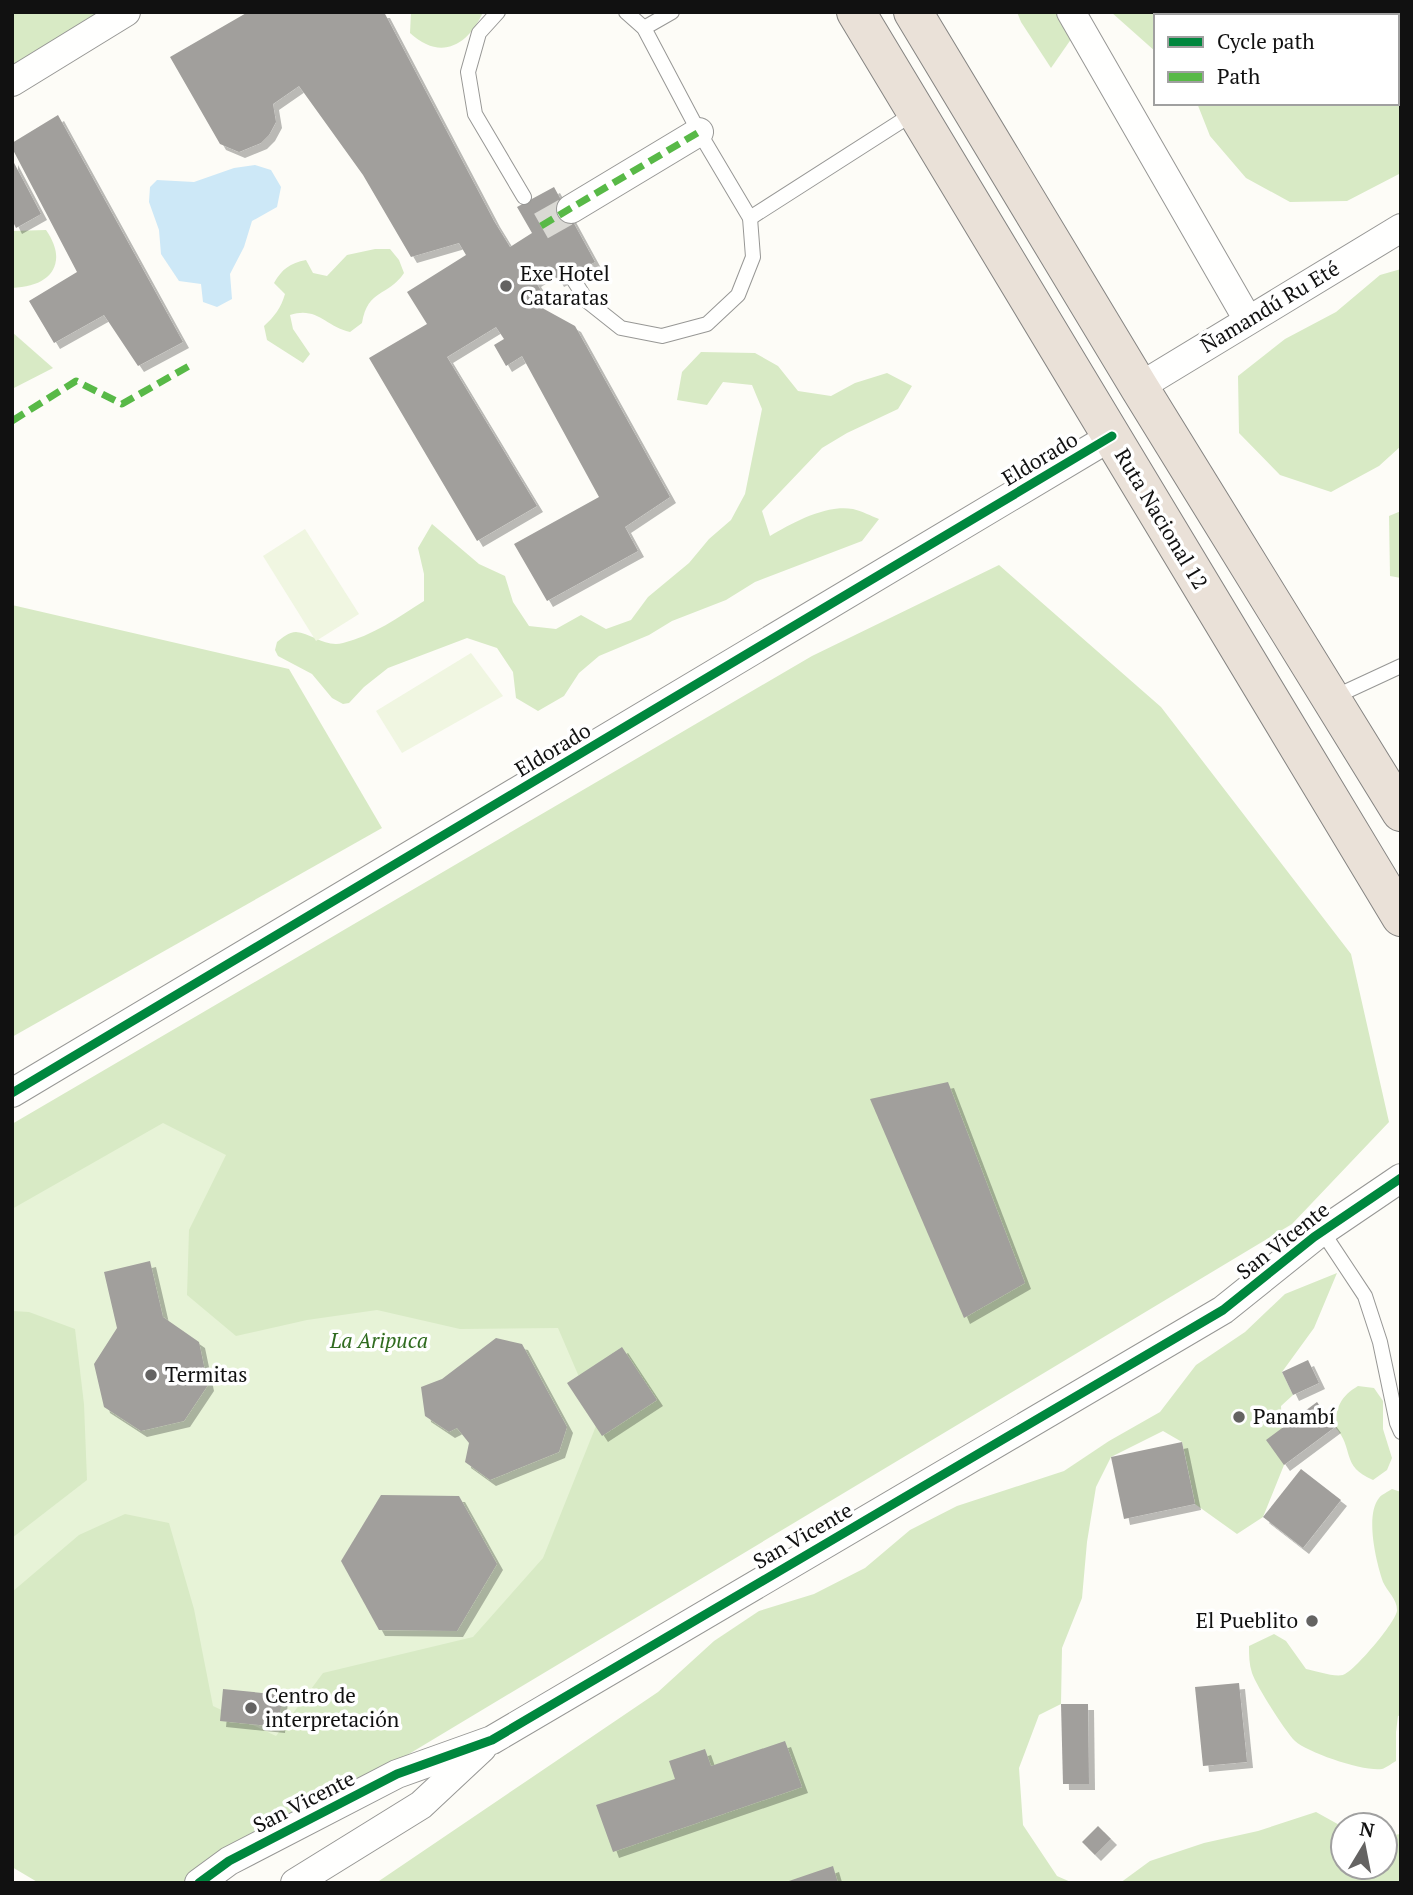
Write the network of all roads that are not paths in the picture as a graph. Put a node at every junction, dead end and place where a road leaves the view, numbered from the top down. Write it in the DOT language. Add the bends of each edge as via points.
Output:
graph roads {
  1 [pos="126,12"];
  2 [pos="498,12"];
  3 [pos="626,12"];
  4 [pos="672,12"];
  5 [pos="856,12"];
  6 [pos="913,12"];
  7 [pos="1071,12"];
  8 [pos="644,28"];
  9 [pos="12,82"];
  10 [pos="915,113"];
  11 [pos="699,132"];
  12 [pos="524,197"];
  13 [pos="571,209"];
  14 [pos="750,218"];
  15 [pos="1401,228"];
  16 [pos="573,279"];
  17 [pos="1248,320"];
  18 [pos="1139,387"];
  19 [pos="1112,436"];
  20 [pos="1401,666"];
  21 [pos="1330,699"];
  22 [pos="1401,812"];
  23 [pos="1401,917"];
  24 [pos="12,1093"];
  25 [pos="1401,1178"];
  26 [pos="1322,1231"];
  27 [pos="1401,1432"];
  28 [pos="492,1740"];
  29 [pos="199,1883"];
  30 [pos="295,1883"];
  1 -- 9 [label="street"];
  2 -- 12 [label="lane" via="479,33 468,72 475,114"];
  3 -- 8 [label="lane"];
  4 -- 8 [label="lane"];
  5 -- 10 [label="highway, Ruta Nacional 12"];
  6 -- 18 [label="highway"];
  7 -- 17 [label="street"];
  8 -- 11 [label="lane"];
  10 -- 14 [label="lane"];
  10 -- 19 [label="highway, Ruta Nacional 12"];
  11 -- 13 [label="street"];
  11 -- 14 [label="lane"];
  14 -- 16 [label="lane" via="753,257 738,295 707,324 662,336 621,328 587,302"];
  15 -- 17 [label="street, Ñamandú Ru Eté"];
  17 -- 18 [label="street, Ñamandú Ru Eté"];
  18 -- 21 [label="highway"];
  19 -- 23 [label="highway, Ruta Nacional 12"];
  19 -- 24 [label="street, Eldorado"];
  20 -- 21 [label="lane"];
  21 -- 22 [label="highway"];
  25 -- 26 [label="street, San Vicente"];
  26 -- 27 [label="lane" via="1365,1296"];
  26 -- 28 [label="street, San Vicente" via="1223,1310"];
  28 -- 29 [label="street, San Vicente" via="397,1774 229,1861"];
  28 -- 30 [label="street, San Vicente" via="421,1805"];
}
